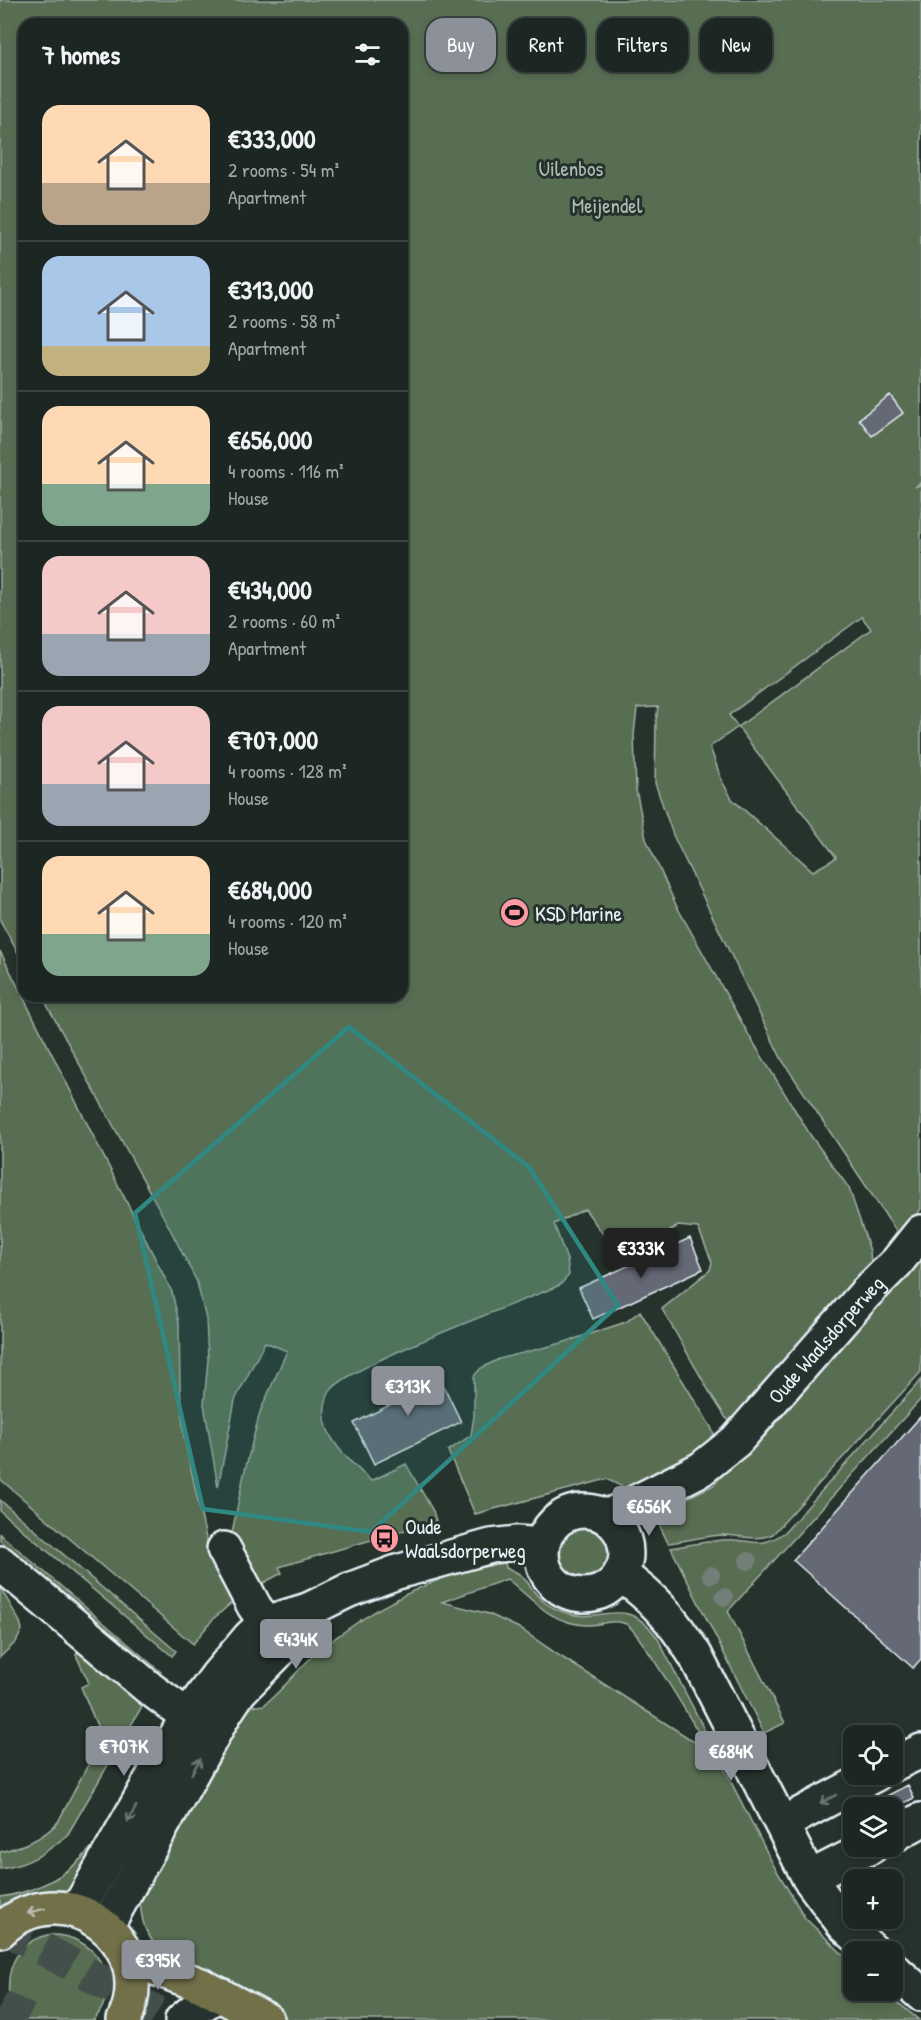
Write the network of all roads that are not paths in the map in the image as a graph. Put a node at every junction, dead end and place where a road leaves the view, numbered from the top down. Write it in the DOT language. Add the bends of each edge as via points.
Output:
graph roads {
  1 [pos="921,1232"];
  2 [pos="607,1517"];
  3 [pos="542,1545"];
  4 [pos="224,1549"];
  5 [pos="0,1563"];
  6 [pos="620,1574"];
  7 [pos="274,1635"];
  8 [pos="200,1726"];
  9 [pos="855,1785"];
  10 [pos="921,1820"];
  11 [pos="782,1824"];
  12 [pos="903,1830"];
  13 [pos="850,1857"];
  14 [pos="809,1878"];
  15 [pos="77,1911"];
  16 [pos="106,1927"];
  17 [pos="0,1930"];
  18 [pos="862,1941"];
  19 [pos="127,1958"];
  20 [pos="903,1978"];
  21 [pos="219,1994"];
  22 [pos="921,1994"];
  23 [pos="124,2020"];
  24 [pos="182,2020"];
  25 [pos="267,2020"];
  1 -- 2 [label="street, Oude Waalsdorperweg" via="736,1441 701,1469"];
  2 -- 3 [label="street" via="580,1510 567,1514 555,1521"];
  2 -- 6 [label="street" via="617,1526 626,1549"];
  3 -- 6 [label="street" via="546,1571 563,1590 589,1595 613,1584"];
  3 -- 7 [label="street" via="517,1543 480,1549 397,1572 308,1610"];
  4 -- 7 [label="street"];
  5 -- 8 [label="street"];
  6 -- 11 [label="street" via="647,1594 677,1626"];
  7 -- 8 [label="street" via="250,1637 217,1676"];
  8 -- 15 [label="street, one-way"];
  16 -- 8 [label="street, one-way"];
  9 -- 11 [label="street, one-way"];
  10 -- 12 [label="street"];
  11 -- 14 [label="street"];
  13 -- 14 [label="street"];
  14 -- 18 [label="street"];
  15 -- 16 [label="main road"];
  15 -- 17 [label="main road, one-way" via="33,1911"];
  16 -- 19 [label="main road"];
  19 -- 21 [label="main road"];
  19 -- 23 [label="main road" via="133,1985"];
  20 -- 22 [label="street"];
  21 -- 24 [label="street"];
  21 -- 25 [label="main road"];
}
